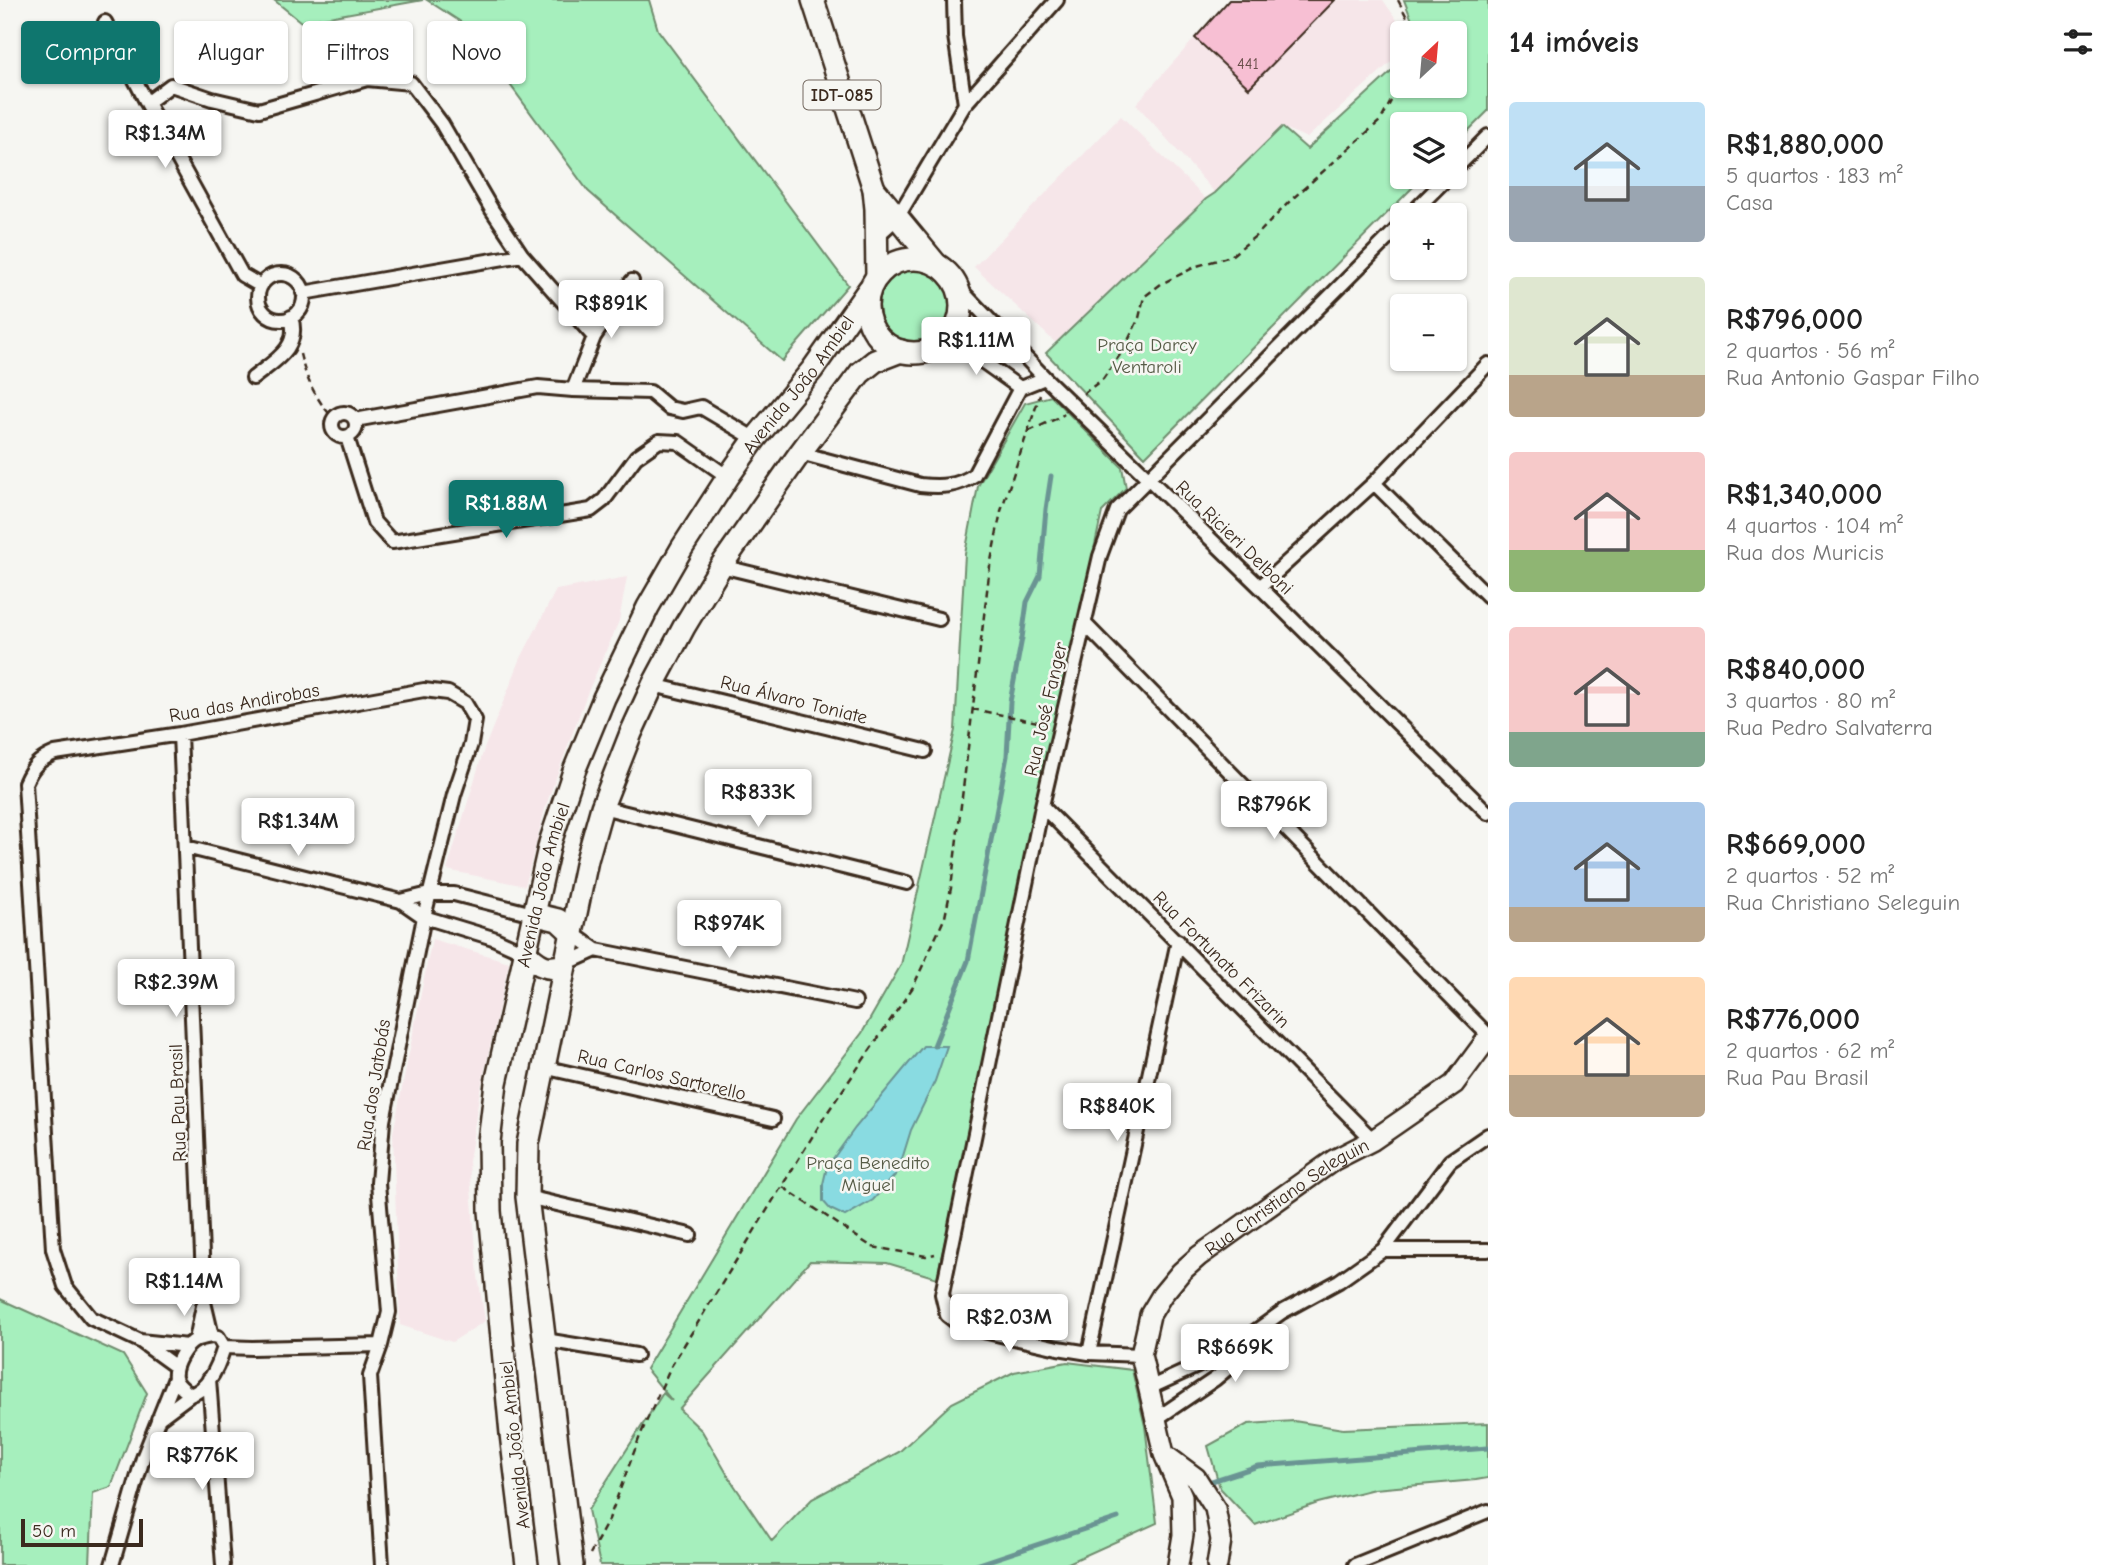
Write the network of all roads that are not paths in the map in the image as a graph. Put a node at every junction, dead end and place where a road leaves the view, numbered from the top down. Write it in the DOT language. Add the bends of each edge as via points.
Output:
graph roads {
  1 [pos="813,0"];
  2 [pos="954,0"];
  3 [pos="1057,0"];
  4 [pos="138,84"];
  5 [pos="148,103"];
  6 [pos="965,104"];
  7 [pos="1488,136"];
  8 [pos="1467,157"];
  9 [pos="874,189"];
  10 [pos="1436,189"];
  11 [pos="1422,203"];
  12 [pos="897,218"];
  13 [pos="877,236"];
  14 [pos="1390,236"];
  15 [pos="522,255"];
  16 [pos="936,264"];
  17 [pos="632,281"];
  18 [pos="873,282"];
  19 [pos="261,286"];
  20 [pos="957,286"];
  21 [pos="303,293"];
  22 [pos="291,317"];
  23 [pos="594,337"];
  24 [pos="947,340"];
  25 [pos="901,351"];
  26 [pos="1486,372"];
  27 [pos="253,378"];
  28 [pos="1045,379"];
  29 [pos="1020,388"];
  30 [pos="573,390"];
  31 [pos="355,420"];
  32 [pos="346,437"];
  33 [pos="755,439"];
  34 [pos="800,453"];
  35 [pos="728,477"];
  36 [pos="1148,481"];
  37 [pos="1374,484"];
  38 [pos="721,565"];
  39 [pos="1260,587"];
  40 [pos="1488,596"];
  41 [pos="939,619"];
  42 [pos="1085,624"];
  43 [pos="653,685"];
  44 [pos="466,703"];
  45 [pos="180,734"];
  46 [pos="925,751"];
  47 [pos="1042,806"];
  48 [pos="602,807"];
  49 [pos="1488,813"];
  50 [pos="186,847"];
  51 [pos="907,883"];
  52 [pos="429,894"];
  53 [pos="401,901"];
  54 [pos="533,914"];
  55 [pos="424,917"];
  56 [pos="572,933"];
  57 [pos="1178,941"];
  58 [pos="596,950"];
  59 [pos="526,953"];
  60 [pos="565,964"];
  61 [pos="855,1002"];
  62 [pos="1488,1037"];
  63 [pos="543,1067"];
  64 [pos="773,1119"];
  65 [pos="1488,1135"];
  66 [pos="1373,1140"];
  67 [pos="527,1197"];
  68 [pos="690,1235"];
  69 [pos="1383,1250"];
  70 [pos="1488,1250"];
  71 [pos="204,1302"];
  72 [pos="1282,1312"];
  73 [pos="212,1336"];
  74 [pos="545,1340"];
  75 [pos="139,1341"];
  76 [pos="192,1343"];
  77 [pos="381,1345"];
  78 [pos="222,1353"];
  79 [pos="1089,1353"];
  80 [pos="636,1354"];
  81 [pos="1141,1355"];
  82 [pos="176,1372"];
  83 [pos="209,1379"];
  84 [pos="1149,1388"];
  85 [pos="194,1393"];
  86 [pos="213,1416"];
  87 [pos="158,1419"];
  88 [pos="1156,1419"];
  89 [pos="1164,1454"];
  90 [pos="1214,1508"];
  91 [pos="1184,1510"];
  92 [pos="1488,1511"];
  93 [pos="112,1565"];
  94 [pos="223,1565"];
  95 [pos="382,1565"];
  96 [pos="527,1565"];
  97 [pos="572,1565"];
  98 [pos="1178,1565"];
  99 [pos="1217,1565"];
  100 [pos="1355,1565"];
  1 -- 9 [label="main road, IDT-085"];
  2 -- 6 [label="street"];
  3 -- 6 [label="street"];
  4 -- 5 [label="street"];
  5 -- 15 [label="street" via="171,85 259,110 367,79 411,83 442,124"];
  5 -- 19 [label="street" via="242,275"];
  6 -- 12 [label="street"];
  7 -- 8 [label="street"];
  9 -- 12 [label="main road"];
  9 -- 13 [label="main road"];
  10 -- 11 [label="street"];
  12 -- 13 [label="street"];
  12 -- 16 [label="main road"];
  13 -- 18 [label="main road"];
  14 -- 36 [label="street, Rua José Fanger"];
  15 -- 21 [label="street"];
  15 -- 23 [label="street"];
  16 -- 18 [label="main road, Avenida João Ambiel" via="904,259 889,265"];
  16 -- 20 [label="main road"];
  17 -- 23 [label="street"];
  18 -- 25 [label="main road, Avenida João Ambiel" via="866,304 868,320 875,334"];
  18 -- 33 [label="main road, Avenida João Ambiel" via="812,370"];
  19 -- 21 [label="street" via="271,276 285,274 297,281"];
  19 -- 22 [label="street" via="258,300 265,312 277,319"];
  20 -- 24 [label="main road" via="960,316"];
  20 -- 28 [label="street, Rua Ricieri Delboni"];
  21 -- 22 [label="street" via="301,307"];
  22 -- 27 [label="street" via="293,342"];
  23 -- 30 [label="street"];
  24 -- 25 [label="main road, Avenida João Ambiel" via="931,350"];
  24 -- 29 [label="street"];
  25 -- 34 [label="main road, Avenida João Ambiel" via="860,373"];
  26 -- 37 [label="street"];
  28 -- 29 [label="street"];
  28 -- 36 [label="street, Rua Ricieri Delboni"];
  29 -- 34 [label="street" via="974,475 955,485 920,485"];
  30 -- 31 [label="street" via="538,387"];
  30 -- 33 [label="street" via="650,392 669,408 701,407"];
  31 -- 32 [label="street" via="355,431"];
  31 -- 32 [label="street" via="342,413 334,419 333,430"];
  32 -- 35 [label="street" via="374,522 392,542 591,510 636,457 659,441 678,442"];
  33 -- 35 [label="main road, Avenida João Ambiel"];
  34 -- 38 [label="main road, Avenida João Ambiel"];
  35 -- 54 [label="main road, Avenida João Ambiel" via="648,607 604,698 550,843"];
  36 -- 39 [label="street, Rua Ricieri Delboni"];
  36 -- 42 [label="street, Rua José Fanger" via="1117,510 1100,556"];
  37 -- 39 [label="street"];
  37 -- 40 [label="street"];
  38 -- 41 [label="street"];
  38 -- 43 [label="main road, Avenida João Ambiel"];
  39 -- 49 [label="street, Rua Ricieri Delboni"];
  42 -- 47 [label="street, Rua José Fanger"];
  42 -- 62 [label="street"];
  43 -- 46 [label="street, Rua Álvaro Toniate"];
  43 -- 48 [label="main road, Avenida João Ambiel"];
  44 -- 45 [label="street, Rua das Andirobas" via="449,693 424,690"];
  44 -- 52 [label="street, Rua dos Jatobás" via="475,720 471,744"];
  45 -- 50 [label="street, Rua Pau Brasil"];
  45 -- 75 [label="street, Rua das Andirobas" via="55,753 41,759 25,783 53,1249 65,1286 92,1318"];
  47 -- 57 [label="street, Rua Fortunato Frizarin"];
  47 -- 79 [label="street, Rua José Fanger" via="942,1294 947,1315 961,1326"];
  48 -- 51 [label="street"];
  48 -- 56 [label="main road, Avenida João Ambiel"];
  50 -- 53 [label="street"];
  50 -- 71 [label="street, Rua Pau Brasil"];
  52 -- 53 [label="street"];
  52 -- 54 [label="street" via="454,894"];
  52 -- 55 [label="street, Rua dos Jatobás"];
  53 -- 55 [label="street"];
  54 -- 56 [label="main road" via="558,920"];
  54 -- 59 [label="main road, Avenida João Ambiel"];
  55 -- 59 [label="street"];
  55 -- 77 [label="street, Rua dos Jatobás" via="383,1121 379,1183 389,1312"];
  56 -- 58 [label="street"];
  56 -- 60 [label="main road, Avenida João Ambiel"];
  57 -- 66 [label="street, Rua Fortunato Frizarin"];
  57 -- 79 [label="street"];
  58 -- 60 [label="street"];
  58 -- 61 [label="street"];
  59 -- 60 [label="main road" via="546,968"];
  59 -- 96 [label="main road, Avenida João Ambiel" via="496,1083 489,1142 492,1225"];
  60 -- 63 [label="main road, Avenida João Ambiel"];
  62 -- 66 [label="main road, Rua Christiano Seleguin" via="1454,1084"];
  63 -- 64 [label="street, Rua Carlos Sartorello"];
  63 -- 67 [label="main road, Avenida João Ambiel" via="528,1144"];
  65 -- 69 [label="street" via="1450,1161"];
  66 -- 81 [label="main road, Rua Christiano Seleguin" via="1334,1160 1181,1272 1150,1315"];
  67 -- 68 [label="street"];
  67 -- 74 [label="main road, Avenida João Ambiel"];
  69 -- 70 [label="street"];
  69 -- 72 [label="street"];
  71 -- 73 [label="street, Rua Pau Brasil"];
  71 -- 76 [label="street, Rua Pau Brasil"];
  72 -- 84 [label="street" via="1228,1350"];
  72 -- 88 [label="street" via="1246,1353"];
  73 -- 76 [label="street"];
  73 -- 78 [label="street" via="218,1337"];
  74 -- 80 [label="street"];
  74 -- 97 [label="main road, Avenida João Ambiel"];
  75 -- 76 [label="street"];
  75 -- 82 [label="street"];
  76 -- 82 [label="street, Rua Pau Brasil"];
  77 -- 78 [label="street"];
  77 -- 95 [label="street, Rua dos Jatobás" via="370,1376"];
  78 -- 83 [label="street"];
  79 -- 81 [label="street"];
  81 -- 84 [label="main road, Rua Christiano Seleguin"];
  82 -- 85 [label="street" via="179,1386"];
  82 -- 87 [label="street, Rua Pau Brasil"];
  83 -- 85 [label="street"];
  83 -- 86 [label="street"];
  84 -- 88 [label="main road, Rua Christiano Seleguin"];
  85 -- 86 [label="street"];
  85 -- 87 [label="street"];
  86 -- 94 [label="street"];
  87 -- 93 [label="street, Rua Pau Brasil"];
  88 -- 89 [label="main road, Rua Christiano Seleguin"];
  89 -- 90 [label="main road" via="1196,1478"];
  89 -- 91 [label="main road, Rua Christiano Seleguin"];
  90 -- 91 [label="main road" via="1199,1503"];
  90 -- 99 [label="main road" via="1221,1540"];
  91 -- 98 [label="main road, Rua Christiano Seleguin"];
  92 -- 100 [label="street"];
}
